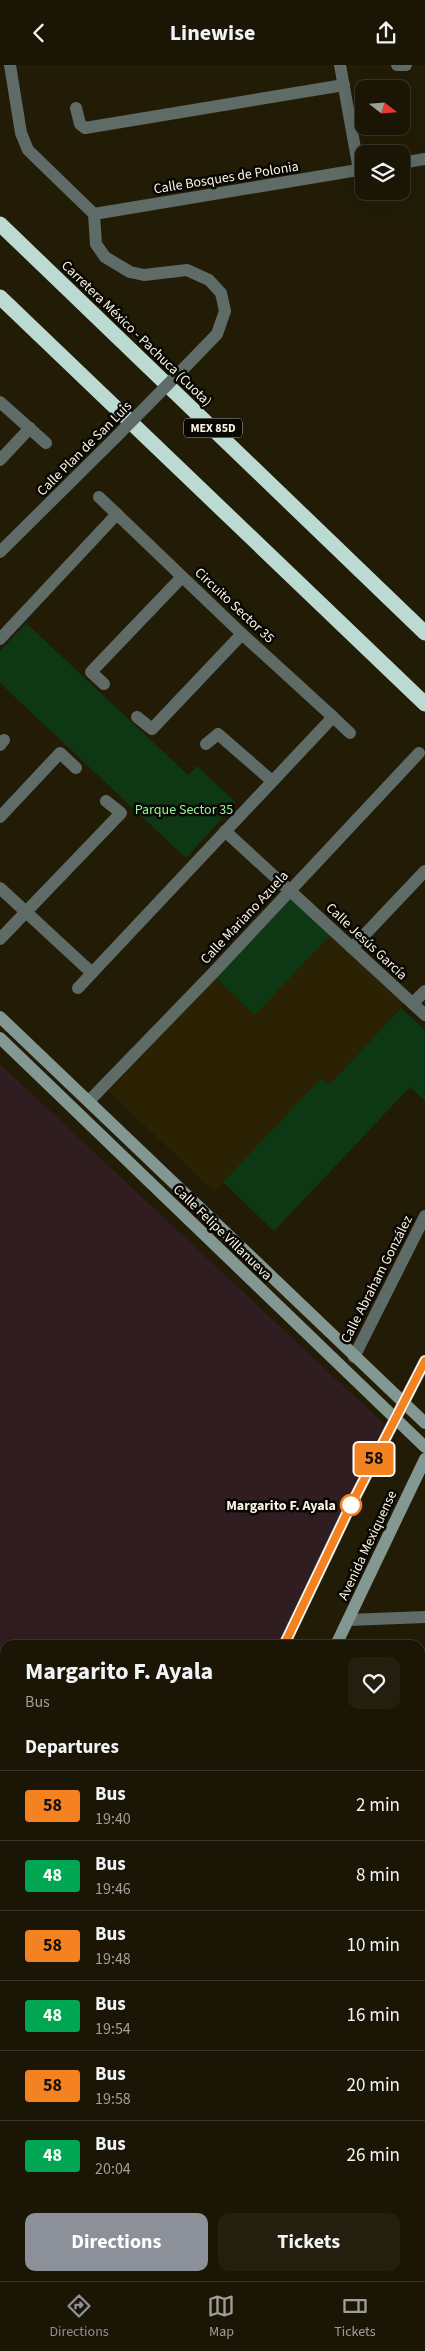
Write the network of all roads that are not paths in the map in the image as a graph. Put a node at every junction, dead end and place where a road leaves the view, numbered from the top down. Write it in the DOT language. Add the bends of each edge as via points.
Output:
graph roads {
  1 [pos="10,65"];
  2 [pos="340,65"];
  3 [pos="397,65"];
  4 [pos="406,65"];
  5 [pos="344,85"];
  6 [pos="76,108"];
  7 [pos="356,145"];
  8 [pos="425,159"];
  9 [pos="410,162"];
  10 [pos="355,171"];
  11 [pos="94,214"];
  12 [pos="0,224"];
  13 [pos="0,297"];
  14 [pos="0,402"];
  15 [pos="30,428"];
  16 [pos="46,443"];
  17 [pos="0,460"];
  18 [pos="99,497"];
  19 [pos="117,514"];
  20 [pos="0,552"];
  21 [pos="182,577"];
  22 [pos="425,633"];
  23 [pos="242,634"];
  24 [pos="0,639"];
  25 [pos="104,684"];
  26 [pos="425,704"];
  27 [pos="137,717"];
  28 [pos="333,717"];
  29 [pos="350,733"];
  30 [pos="206,744"];
  31 [pos="419,753"];
  32 [pos="76,768"];
  33 [pos="272,781"];
  34 [pos="106,801"];
  35 [pos="0,817"];
  36 [pos="225,831"];
  37 [pos="425,871"];
  38 [pos="0,887"];
  39 [pos="289,890"];
  40 [pos="26,912"];
  41 [pos="0,939"];
  42 [pos="352,948"];
  43 [pos="92,973"];
  44 [pos="78,988"];
  45 [pos="425,991"];
  46 [pos="413,1003"];
  47 [pos="425,1015"];
  48 [pos="0,1017"];
  49 [pos="0,1038"];
  50 [pos="89,1101"];
  51 [pos="425,1216"];
  52 [pos="354,1357"];
  53 [pos="425,1361"];
  54 [pos="403,1403"];
  55 [pos="395,1419"];
  56 [pos="425,1423"];
  57 [pos="425,1447"];
  58 [pos="425,1459"];
  59 [pos="423,1614"];
  60 [pos="348,1620"];
  61 [pos="286,1640"];
  62 [pos="338,1640"];
  1 -- 11 [label="street" via="21,133 28,150"];
  2 -- 5 [label="street"];
  3 -- 4 [label="street"];
  5 -- 6 [label="street" via="85,128 80,124"];
  5 -- 7 [label="street"];
  8 -- 9 [label="street"];
  10 -- 11 [label="street, Calle Bosques de Polonia"];
  11 -- 20 [label="street, Calle Plan de San Luis, bridge" via="96,245 105,257 130,272 144,275 187,271 209,280 221,293 225,311 217,334"];
  12 -- 22 [label="highway, Carretera México - Pachuca (Cuota) / MEX 85D"];
  13 -- 26 [label="highway"];
  14 -- 15 [label="street"];
  15 -- 16 [label="street"];
  15 -- 17 [label="street"];
  18 -- 19 [label="street, Circuito Sector 35"];
  19 -- 21 [label="street, Circuito Sector 35"];
  19 -- 24 [label="street"];
  21 -- 23 [label="street, Circuito Sector 35"];
  21 -- 25 [label="street" via="91,672"];
  23 -- 27 [label="street" via="152,729"];
  23 -- 28 [label="street, Circuito Sector 35"];
  28 -- 29 [label="street, Circuito Sector 35"];
  28 -- 33 [label="street"];
  30 -- 33 [label="street" via="218,734"];
  31 -- 39 [label="street, Calle Mariano Azuela"];
  32 -- 35 [label="street" via="60,753"];
  33 -- 36 [label="street"];
  34 -- 40 [label="street" via="121,813"];
  36 -- 39 [label="street"];
  36 -- 43 [label="street"];
  37 -- 42 [label="street"];
  38 -- 40 [label="street"];
  39 -- 42 [label="street, Calle Jesús García"];
  39 -- 50 [label="street, Calle Mariano Azuela"];
  40 -- 41 [label="street"];
  40 -- 43 [label="street"];
  42 -- 46 [label="street, Calle Jesús García"];
  43 -- 44 [label="street"];
  45 -- 46 [label="street"];
  46 -- 47 [label="street, Calle Jesús García"];
  48 -- 50 [label="main road, Calle Felipe Villanueva"];
  49 -- 55 [label="main road, Calle Felipe Villanueva"];
  50 -- 52 [label="main road, Calle Felipe Villanueva"];
  51 -- 52 [label="street, Calle Abraham González"];
  52 -- 54 [label="main road, Calle Felipe Villanueva"];
  53 -- 54 [label="main road"];
  54 -- 55 [label="main road"];
  54 -- 56 [label="main road, Calle Felipe Villanueva"];
  55 -- 57 [label="main road, Calle Felipe Villanueva"];
  55 -- 61 [label="main road"];
  58 -- 60 [label="main road, Avenida Mexiquense"];
  59 -- 60 [label="street"];
  60 -- 62 [label="main road, Avenida Mexiquense"];
}
